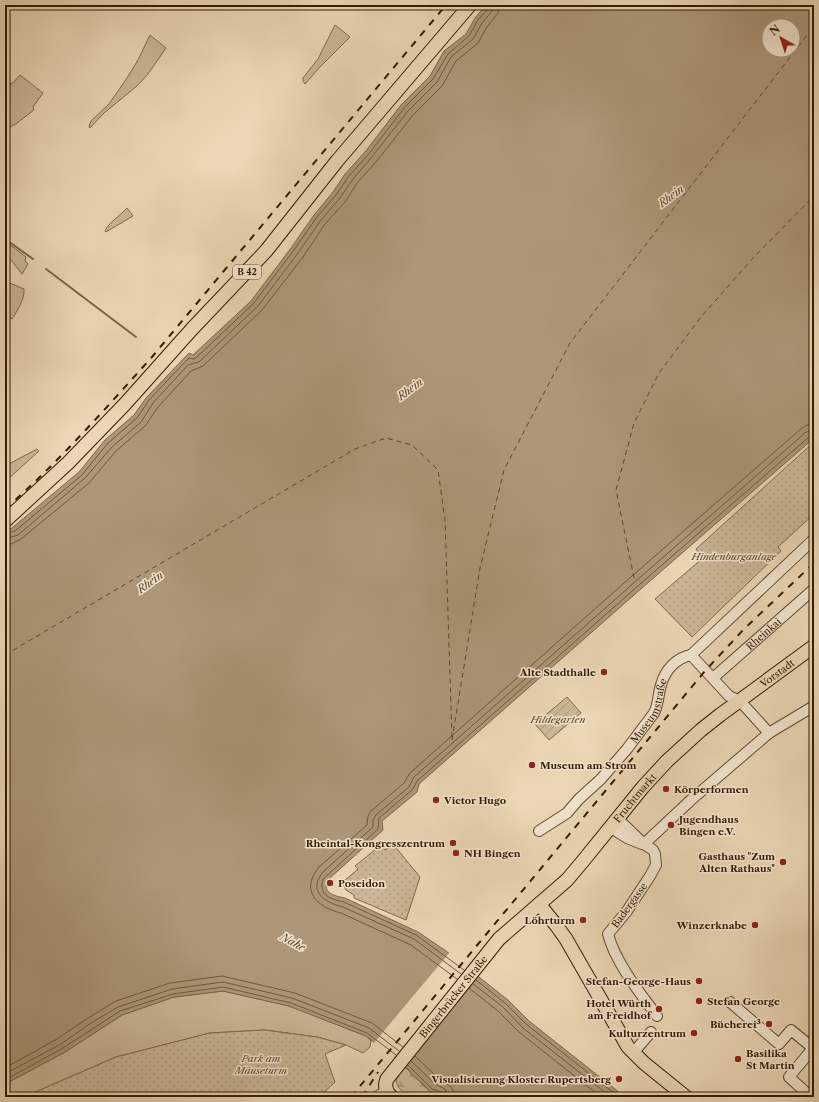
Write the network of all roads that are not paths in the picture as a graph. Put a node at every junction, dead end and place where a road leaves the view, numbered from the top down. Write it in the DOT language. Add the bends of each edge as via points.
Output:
graph roads {
  1 [pos="470,5"];
  2 [pos="5,521"];
  3 [pos="814,539"];
  4 [pos="814,589"];
  5 [pos="814,646"];
  6 [pos="691,655"];
  7 [pos="713,678"];
  8 [pos="740,701"];
  9 [pos="814,706"];
  10 [pos="769,733"];
  11 [pos="614,823"];
  12 [pos="539,831"];
  13 [pos="644,844"];
  14 [pos="539,904"];
  15 [pos="730,1002"];
  16 [pos="657,1016"];
  17 [pos="651,1032"];
  18 [pos="814,1047"];
  19 [pos="633,1053"];
  20 [pos="385,1095"];
  21 [pos="686,1097"];
  22 [pos="811,1097"];
  1 -- 2 [label="main road, B 42" via="338,161 266,251 68,463"];
  3 -- 6 [label="street"];
  4 -- 7 [label="street, Rheinkai"];
  5 -- 8 [label="main road, Vorstadt"];
  6 -- 7 [label="street"];
  6 -- 12 [label="street, Museumstraße" via="676,661 666,672 660,685 654,712 615,764 567,813"];
  7 -- 8 [label="street" via="729,696"];
  8 -- 10 [label="street"];
  8 -- 11 [label="main road, Fruchtmarkt" via="701,730 671,757"];
  9 -- 10 [label="street"];
  10 -- 13 [label="street"];
  11 -- 13 [label="street"];
  11 -- 14 [label="main road, Fruchtmarkt" via="572,874"];
  13 -- 16 [label="street, Badergasse" via="653,850 656,865 627,911 608,934 631,979"];
  14 -- 19 [label="main road" via="566,939"];
  14 -- 20 [label="main road, Bingerbrücker Straße" via="499,939 395,1068 386,1081"];
  15 -- 18 [label="street" via="780,1044 791,1030"];
  17 -- 19 [label="street"];
  18 -- 22 [label="street" via="788,1077"];
  19 -- 21 [label="main road"];
}
